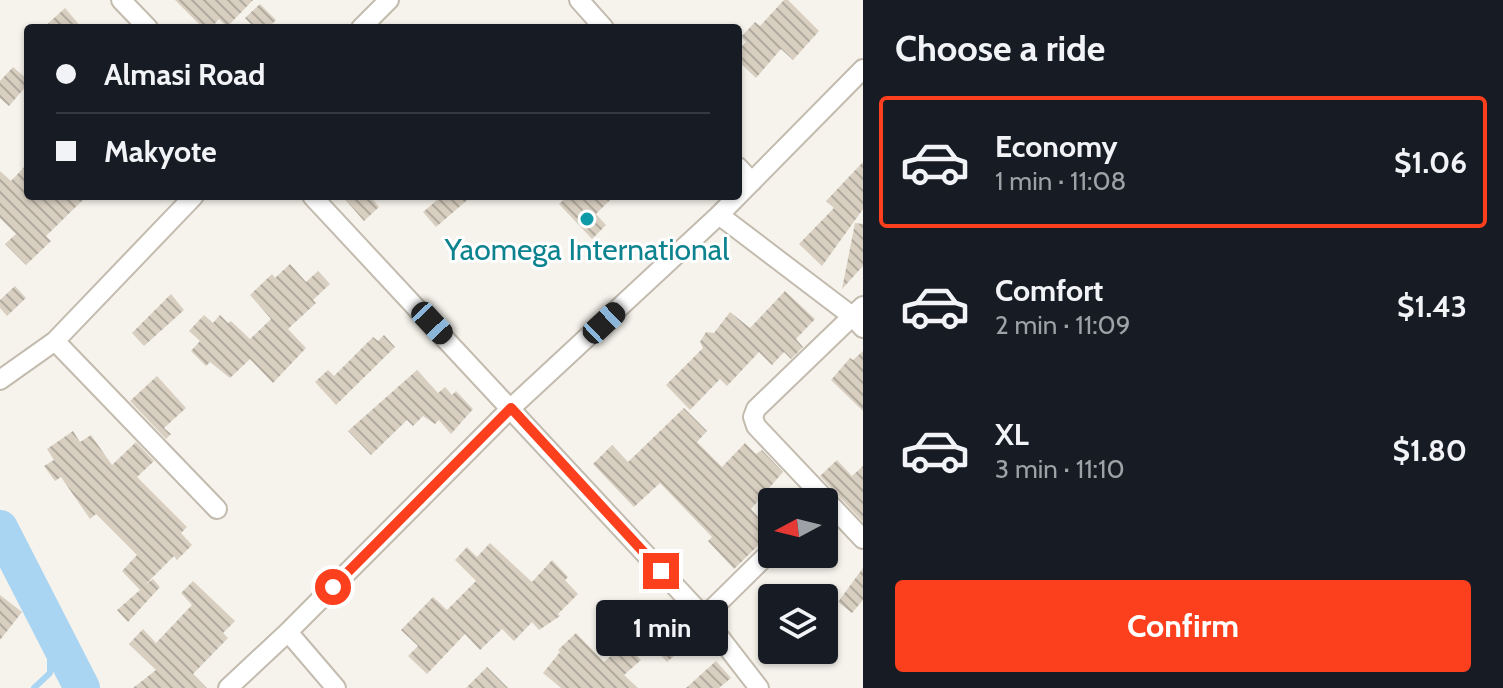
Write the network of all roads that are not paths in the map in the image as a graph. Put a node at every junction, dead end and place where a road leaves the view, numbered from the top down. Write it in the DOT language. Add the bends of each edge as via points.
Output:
graph roads {
  1 [pos="121,0"];
  2 [pos="389,0"];
  3 [pos="579,0"];
  4 [pos="144,24"];
  5 [pos="365,24"];
  6 [pos="600,24"];
  7 [pos="863,69"];
  8 [pos="742,171"];
  9 [pos="752,182"];
  10 [pos="742,192"];
  11 [pos="190,200"];
  12 [pos="316,200"];
  13 [pos="734,200"];
  14 [pos="719,215"];
  15 [pos="859,317"];
  16 [pos="55,341"];
  17 [pos="0,380"];
  18 [pos="511,408"];
  19 [pos="811,488"];
  20 [pos="217,509"];
  21 [pos="838,515"];
  22 [pos="863,539"];
  23 [pos="758,564"];
  24 [pos="704,617"];
  25 [pos="288,632"];
  26 [pos="753,686"];
  27 [pos="228,688"];
  28 [pos="336,688"];
  1 -- 4 [label="street"];
  2 -- 5 [label="street"];
  3 -- 6 [label="street"];
  7 -- 9 [label="street"];
  8 -- 9 [label="street"];
  9 -- 10 [label="street"];
  11 -- 16 [label="street"];
  12 -- 18 [label="street"];
  13 -- 14 [label="street"];
  14 -- 15 [label="street"];
  14 -- 18 [label="street"];
  15 -- 19 [label="street" via="753,417"];
  16 -- 17 [label="street"];
  16 -- 20 [label="street"];
  18 -- 24 [label="street"];
  18 -- 25 [label="street"];
  21 -- 22 [label="street"];
  23 -- 24 [label="street"];
  24 -- 26 [label="street"];
  25 -- 27 [label="street"];
  25 -- 28 [label="street"];
}
